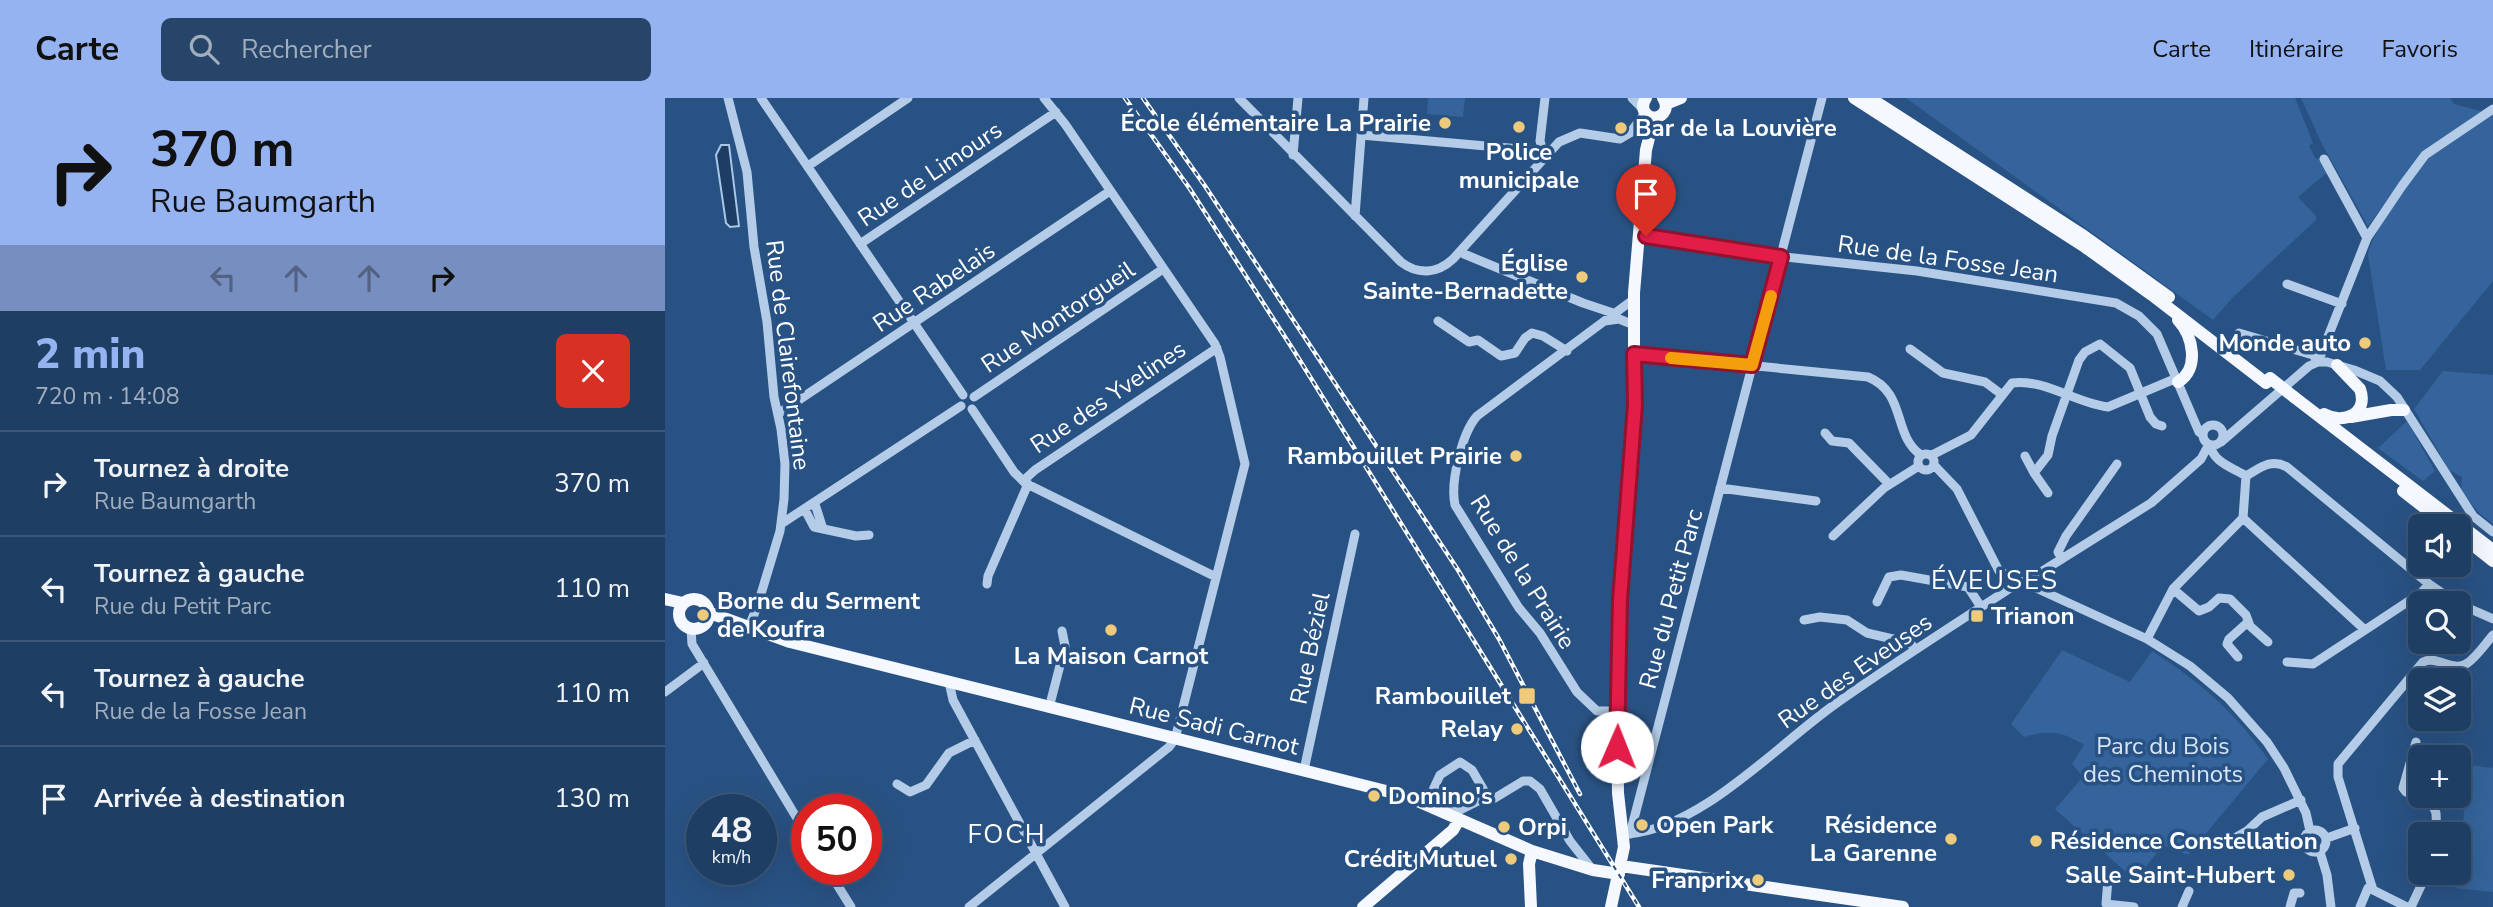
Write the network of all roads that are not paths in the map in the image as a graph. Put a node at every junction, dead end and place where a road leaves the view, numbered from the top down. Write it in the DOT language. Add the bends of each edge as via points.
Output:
graph roads {
  1 [pos="728,98"];
  2 [pos="761,98"];
  3 [pos="908,98"];
  4 [pos="1044,98"];
  5 [pos="1239,98"];
  6 [pos="1298,98"];
  7 [pos="1364,98"];
  8 [pos="1545,98"];
  9 [pos="1632,98"];
  10 [pos="1681,98"];
  11 [pos="1822,98"];
  12 [pos="1854,98"];
  13 [pos="1870,98"];
  14 [pos="1665,101"];
  15 [pos="2493,109"];
  16 [pos="1647,110"];
  17 [pos="1056,112"];
  18 [pos="1361,135"];
  19 [pos="1545,152"];
  20 [pos="1293,155"];
  21 [pos="2324,159"];
  22 [pos="808,166"];
  23 [pos="1110,191"];
  24 [pos="1355,216"];
  25 [pos="1640,235"];
  26 [pos="2367,237"];
  27 [pos="860,244"];
  28 [pos="1461,251"];
  29 [pos="1781,257"];
  30 [pos="1163,269"];
  31 [pos="2287,284"];
  32 [pos="2144,290"];
  33 [pos="1634,299"];
  34 [pos="2342,304"];
  35 [pos="1613,313"];
  36 [pos="1438,321"];
  37 [pos="1605,321"];
  38 [pos="915,323"];
  39 [pos="1634,325"];
  40 [pos="2239,333"];
  41 [pos="1217,348"];
  42 [pos="1910,349"];
  43 [pos="1567,351"];
  44 [pos="1634,354"];
  45 [pos="2318,362"];
  46 [pos="1752,365"];
  47 [pos="2337,365"];
  48 [pos="2270,379"];
  49 [pos="2178,380"];
  50 [pos="2001,394"];
  51 [pos="2066,394"];
  52 [pos="2140,394"];
  53 [pos="963,395"];
  54 [pos="974,397"];
  55 [pos="2294,397"];
  56 [pos="961,407"];
  57 [pos="972,408"];
  58 [pos="2404,410"];
  59 [pos="2192,411"];
  60 [pos="778,414"];
  61 [pos="2351,417"];
  62 [pos="2215,424"];
  63 [pos="2240,424"];
  64 [pos="2162,426"];
  65 [pos="1825,433"];
  66 [pos="2210,442"];
  67 [pos="1921,455"];
  68 [pos="2025,456"];
  69 [pos="2201,459"];
  70 [pos="1933,460"];
  71 [pos="2220,461"];
  72 [pos="2117,464"];
  73 [pos="1919,466"];
  74 [pos="2034,473"];
  75 [pos="2245,476"];
  76 [pos="1025,483"];
  77 [pos="1889,484"];
  78 [pos="1720,488"];
  79 [pos="2048,493"];
  80 [pos="1817,501"];
  81 [pos="815,504"];
  82 [pos="806,510"];
  83 [pos="2434,514"];
  84 [pos="2243,518"];
  85 [pos="781,524"];
  86 [pos="823,529"];
  87 [pos="2493,532"];
  88 [pos="1355,534"];
  89 [pos="869,535"];
  90 [pos="1833,536"];
  91 [pos="2471,544"];
  92 [pos="2493,550"];
  93 [pos="2062,559"];
  94 [pos="2493,561"];
  95 [pos="1216,577"];
  96 [pos="2025,582"];
  97 [pos="987,584"];
  98 [pos="2429,584"];
  99 [pos="2173,589"];
  100 [pos="2440,591"];
  101 [pos="665,599"];
  102 [pos="1877,602"];
  103 [pos="683,603"];
  104 [pos="1981,607"];
  105 [pos="2471,609"];
  106 [pos="665,610"];
  107 [pos="679,616"];
  108 [pos="708,618"];
  109 [pos="2493,619"];
  110 [pos="1804,620"];
  111 [pos="2248,622"];
  112 [pos="722,627"];
  113 [pos="749,628"];
  114 [pos="691,629"];
  115 [pos="2365,630"];
  116 [pos="1062,631"];
  117 [pos="2493,635"];
  118 [pos="2147,639"];
  119 [pos="790,642"];
  120 [pos="2268,642"];
  121 [pos="1915,649"];
  122 [pos="2238,657"];
  123 [pos="2287,662"];
  124 [pos="704,663"];
  125 [pos="949,682"];
  126 [pos="665,692"];
  127 [pos="1049,708"];
  128 [pos="1617,711"];
  129 [pos="1175,739"];
  130 [pos="975,740"];
  131 [pos="2416,742"];
  132 [pos="1304,770"];
  133 [pos="1435,783"];
  134 [pos="897,784"];
  135 [pos="1420,799"];
  136 [pos="1489,799"];
  137 [pos="2301,800"];
  138 [pos="1441,804"];
  139 [pos="791,808"];
  140 [pos="1466,809"];
  141 [pos="1455,816"];
  142 [pos="2436,822"];
  143 [pos="1475,826"];
  144 [pos="2355,828"];
  145 [pos="1629,830"];
  146 [pos="2310,831"];
  147 [pos="2235,838"];
  148 [pos="2327,838"];
  149 [pos="1570,841"];
  150 [pos="1532,851"];
  151 [pos="2320,852"];
  152 [pos="1036,854"];
  153 [pos="1552,858"];
  154 [pos="1594,870"];
  155 [pos="1620,870"];
  156 [pos="2108,879"];
  157 [pos="837,885"];
  158 [pos="2421,885"];
  159 [pos="2372,886"];
  160 [pos="2189,891"];
  161 [pos="1613,893"];
  162 [pos="2300,893"];
  163 [pos="851,907"];
  164 [pos="969,907"];
  165 [pos="1065,907"];
  166 [pos="1363,907"];
  167 [pos="1531,907"];
  168 [pos="1611,907"];
  169 [pos="1903,907"];
  170 [pos="2134,907"];
  171 [pos="2182,907"];
  172 [pos="2290,907"];
  173 [pos="2331,907"];
  174 [pos="2360,907"];
  175 [pos="2409,907"];
  1 -- 60 [label="street, Rue de Clairefontaine" via="747,172"];
  2 -- 22 [label="street"];
  3 -- 22 [label="street"];
  4 -- 17 [label="street"];
  5 -- 20 [label="street"];
  6 -- 20 [label="street"];
  7 -- 18 [label="street"];
  8 -- 19 [label="street" via="1540,141"];
  9 -- 16 [label="street"];
  10 -- 14 [label="main road"];
  11 -- 29 [label="street, Rue du Petit Parc"];
  12 -- 32 [label="main road"];
  13 -- 48 [label="main road" via="2143,277"];
  14 -- 16 [label="main road" via="1664,114"];
  15 -- 26 [label="street" via="2425,155"];
  16 -- 19 [label="street" via="1623,138 1576,133"];
  16 -- 25 [label="main road"];
  17 -- 23 [label="street"];
  17 -- 27 [label="street, Rue de Limours"];
  18 -- 19 [label="street"];
  18 -- 24 [label="street"];
  19 -- 28 [label="street"];
  20 -- 24 [label="street"];
  21 -- 26 [label="street"];
  22 -- 27 [label="street"];
  23 -- 30 [label="street"];
  23 -- 38 [label="street, Rue Rabelais"];
  24 -- 28 [label="street" via="1412,269 1439,269"];
  25 -- 29 [label="street, Rue de la Fosse Jean"];
  25 -- 33 [label="main road"];
  26 -- 34 [label="street"];
  27 -- 38 [label="street"];
  28 -- 35 [label="street"];
  29 -- 46 [label="street, Rue du Petit Parc"];
  29 -- 49 [label="street, Rue de la Fosse Jean" via="1917,271 2116,303 2152,328"];
  30 -- 41 [label="street"];
  30 -- 54 [label="street, Rue Montorgueil"];
  31 -- 34 [label="street"];
  32 -- 48 [label="main road"];
  32 -- 49 [label="main road" via="2187,332 2190,369"];
  33 -- 35 [label="street, Rue de la Prairie"];
  33 -- 39 [label="main road"];
  34 -- 45 [label="street"];
  35 -- 37 [label="street, Rue de la Prairie"];
  36 -- 43 [label="street" via="1501,356 1515,353 1532,333"];
  37 -- 39 [label="street" via="1619,319"];
  37 -- 43 [label="street, Rue de la Prairie"];
  38 -- 53 [label="street"];
  38 -- 60 [label="street, Rue Rabelais"];
  39 -- 44 [label="main road"];
  40 -- 45 [label="street" via="2313,355"];
  41 -- 76 [label="street, Rue des Yvelines" via="1046,462"];
  41 -- 95 [label="street" via="1244,464"];
  42 -- 50 [label="street" via="1943,373 1985,383"];
  43 -- 128 [label="street, Rue de la Prairie" via="1470,424 1452,491 1475,538 1577,692 1597,711"];
  44 -- 46 [label="street"];
  44 -- 128 [label="main road"];
  45 -- 47 [label="street"];
  45 -- 63 [label="street, Rue des Eveuses"];
  46 -- 67 [label="street" via="1873,379 1891,395 1909,442"];
  46 -- 78 [label="street, Rue du Petit Parc"];
  47 -- 58 [label="street" via="2380,381"];
  47 -- 61 [label="main road" via="2363,394"];
  48 -- 55 [label="main road, bridge"];
  49 -- 52 [label="street"];
  49 -- 59 [label="street, Rue de la Fosse Jean"];
  50 -- 51 [label="street" via="2016,382"];
  50 -- 70 [label="street" via="1971,435"];
  51 -- 52 [label="street" via="2108,407"];
  51 -- 52 [label="street" via="2078,360 2100,344 2130,368"];
  51 -- 74 [label="street" via="2048,455"];
  52 -- 64 [label="street" via="2150,417"];
  53 -- 54 [label="street, Rue Montorgueil"];
  53 -- 56 [label="street, Rue Montorgueil"];
  54 -- 57 [label="street, Rue Montorgueil"];
  55 -- 61 [label="main road" via="2331,418"];
  55 -- 83 [label="main road"];
  55 -- 92 [label="main road"];
  56 -- 57 [label="street, Rue Montorgueil"];
  56 -- 81 [label="street"];
  57 -- 76 [label="street"];
  58 -- 61 [label="main road"];
  58 -- 87 [label="street" via="2473,516"];
  59 -- 62 [label="street"];
  59 -- 66 [label="street, Rue de la Fosse Jean" via="2199,432"];
  60 -- 85 [label="street, Rue de Clairefontaine" via="785,464"];
  62 -- 63 [label="street"];
  62 -- 66 [label="street" via="2207,426"];
  62 -- 66 [label="street" via="2224,436"];
  63 -- 66 [label="street, Rue des Eveuses"];
  65 -- 77 [label="street" via="1832,441 1849,443"];
  66 -- 69 [label="street, Rue des Eveuses"];
  66 -- 71 [label="street"];
  67 -- 70 [label="street" via="1926,453"];
  67 -- 73 [label="street"];
  68 -- 74 [label="street"];
  69 -- 71 [label="street"];
  69 -- 93 [label="street, Rue des Eveuses" via="2140,512"];
  70 -- 73 [label="street" via="1925,470"];
  70 -- 96 [label="street" via="1957,489 1997,568"];
  71 -- 75 [label="street"];
  72 -- 93 [label="street" via="2066,536 2058,552"];
  73 -- 77 [label="street"];
  74 -- 79 [label="street"];
  75 -- 84 [label="street"];
  75 -- 98 [label="street" via="2270,463 2287,467"];
  76 -- 95 [label="street"];
  76 -- 97 [label="street"];
  77 -- 90 [label="street"];
  78 -- 80 [label="street, Rue du Petit Parc"];
  78 -- 145 [label="street, Rue du Petit Parc"];
  81 -- 82 [label="street"];
  81 -- 86 [label="street"];
  82 -- 85 [label="street"];
  82 -- 86 [label="street" via="814,527"];
  84 -- 99 [label="street"];
  84 -- 115 [label="street"];
  85 -- 113 [label="street, Rue de Clairefontaine"];
  86 -- 89 [label="street" via="856,537"];
  88 -- 132 [label="street, Rue Béziel"];
  91 -- 94 [label="main road"];
  93 -- 96 [label="street, Rue des Eveuses"];
  95 -- 129 [label="street"];
  96 -- 104 [label="street, Rue des Eveuses"];
  96 -- 118 [label="street"];
  98 -- 100 [label="street"];
  98 -- 115 [label="street"];
  99 -- 111 [label="street" via="2199,611 2219,598 2230,599"];
  99 -- 118 [label="street"];
  101 -- 103 [label="main road"];
  102 -- 104 [label="street" via="1889,578 1901,575 1968,587"];
  103 -- 107 [label="main road"];
  103 -- 108 [label="main road" via="691,598 701,600 708,606"];
  104 -- 121 [label="street, Rue des Eveuses"];
  105 -- 109 [label="street"];
  106 -- 107 [label="main road"];
  107 -- 114 [label="main road"];
  108 -- 112 [label="main road, Rue Sadi Carnot"];
  108 -- 113 [label="main road, Rue Sadi Carnot"];
  108 -- 114 [label="main road"];
  110 -- 121 [label="street" via="1847,620 1867,633 1910,643"];
  111 -- 120 [label="street"];
  111 -- 122 [label="street" via="2227,644"];
  112 -- 113 [label="street"];
  112 -- 119 [label="main road, Rue Sadi Carnot"];
  113 -- 119 [label="main road, Rue Sadi Carnot"];
  114 -- 124 [label="street" via="692,643"];
  115 -- 123 [label="street" via="2313,664"];
  116 -- 127 [label="street" via="1065,646"];
  117 -- 144 [label="street" via="2465,664 2423,662 2340,760 2337,772"];
  118 -- 137 [label="street" via="2202,675 2246,717"];
  119 -- 125 [label="main road, Rue Sadi Carnot"];
  121 -- 145 [label="street, Rue des Eveuses" via="1703,806 1647,832"];
  124 -- 126 [label="street"];
  124 -- 139 [label="street"];
  125 -- 127 [label="main road, Rue Sadi Carnot"];
  125 -- 130 [label="street" via="953,700"];
  127 -- 129 [label="main road, Rue Sadi Carnot"];
  128 -- 145 [label="main road" via="1618,793"];
  129 -- 132 [label="main road, Rue Sadi Carnot"];
  129 -- 152 [label="street"];
  130 -- 134 [label="street" via="949,753 926,785 909,792"];
  130 -- 152 [label="street"];
  131 -- 142 [label="street" via="2403,788 2432,804"];
  132 -- 135 [label="main road, Rue Sadi Carnot"];
  133 -- 135 [label="street"];
  133 -- 136 [label="street" via="1460,762 1472,770"];
  133 -- 138 [label="street"];
  135 -- 138 [label="street"];
  135 -- 141 [label="main road, Rue Sadi Carnot"];
  136 -- 140 [label="street"];
  136 -- 149 [label="street" via="1523,781 1535,783"];
  137 -- 146 [label="street"];
  137 -- 147 [label="street" via="2262,817"];
  138 -- 141 [label="street"];
  140 -- 141 [label="street"];
  140 -- 143 [label="street"];
  141 -- 143 [label="main road, Rue Sadi Carnot"];
  141 -- 166 [label="main road" via="1453,830"];
  143 -- 150 [label="main road, Rue Sadi Carnot"];
  144 -- 148 [label="street"];
  144 -- 159 [label="street"];
  145 -- 155 [label="main road"];
  146 -- 148 [label="street" via="2319,830"];
  146 -- 151 [label="street" via="2304,844"];
  148 -- 151 [label="street"];
  149 -- 153 [label="street" via="1566,851"];
  149 -- 154 [label="street"];
  150 -- 153 [label="main road, Rue Sadi Carnot"];
  150 -- 167 [label="main road"];
  151 -- 173 [label="street"];
  152 -- 164 [label="street"];
  152 -- 165 [label="street"];
  153 -- 154 [label="main road, Rue Sadi Carnot"];
  154 -- 155 [label="main road, Rue Sadi Carnot"];
  154 -- 161 [label="main road"];
  155 -- 161 [label="main road"];
  155 -- 169 [label="main road, Rue Sadi Carnot"];
  156 -- 170 [label="street" via="2106,904"];
  157 -- 163 [label="street"];
  158 -- 175 [label="street"];
  159 -- 174 [label="street"];
  159 -- 175 [label="street" via="2378,894"];
  160 -- 171 [label="street"];
  161 -- 168 [label="main road"];
  162 -- 172 [label="street" via="2294,893"];
}
